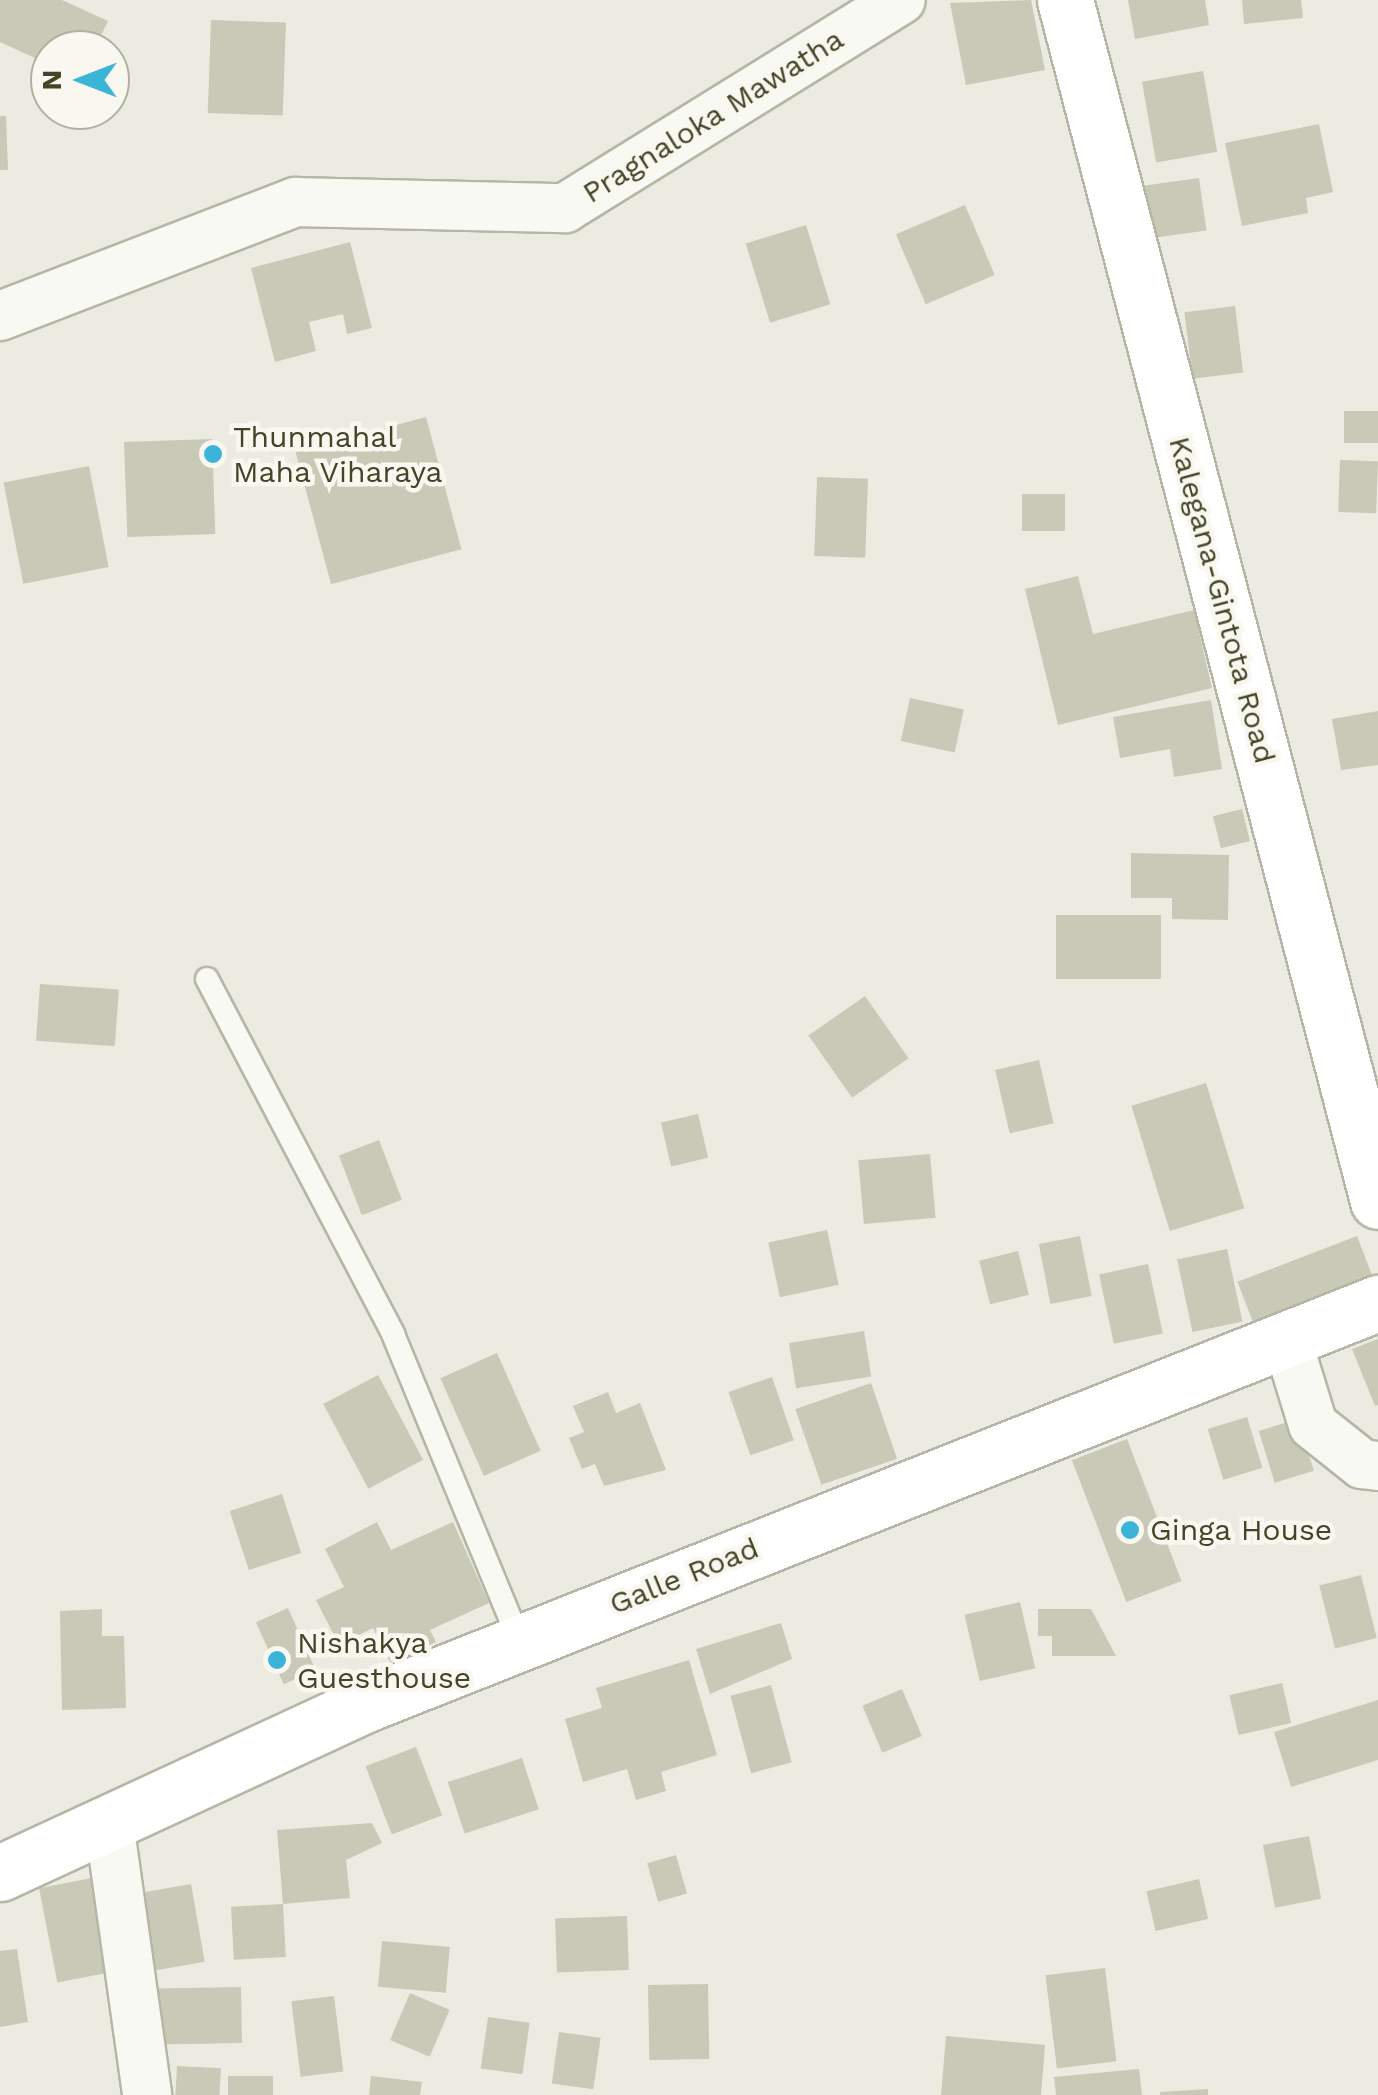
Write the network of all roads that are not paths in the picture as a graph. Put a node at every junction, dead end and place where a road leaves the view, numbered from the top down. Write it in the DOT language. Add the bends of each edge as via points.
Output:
graph roads {
  1 [pos="902,0"];
  2 [pos="1065,0"];
  3 [pos="0,316"];
  4 [pos="207,979"];
  5 [pos="1378,1201"];
  6 [pos="1378,1303"];
  7 [pos="1286,1337"];
  8 [pos="1378,1466"];
  9 [pos="520,1642"];
  10 [pos="110,1822"];
  11 [pos="0,1873"];
  12 [pos="147,2095"];
  1 -- 3 [label="street, Pragnaloka Mawatha" via="565,208 296,202"];
  2 -- 5 [label="main road, Kalegana-Gintota Road"];
  4 -- 9 [label="lane" via="393,1334"];
  6 -- 7 [label="main road, Galle Road"];
  7 -- 8 [label="street" via="1313,1424 1362,1464"];
  7 -- 9 [label="main road, Galle Road"];
  9 -- 10 [label="main road, Galle Road"];
  10 -- 11 [label="main road, Galle Road"];
  10 -- 12 [label="street"];
}
